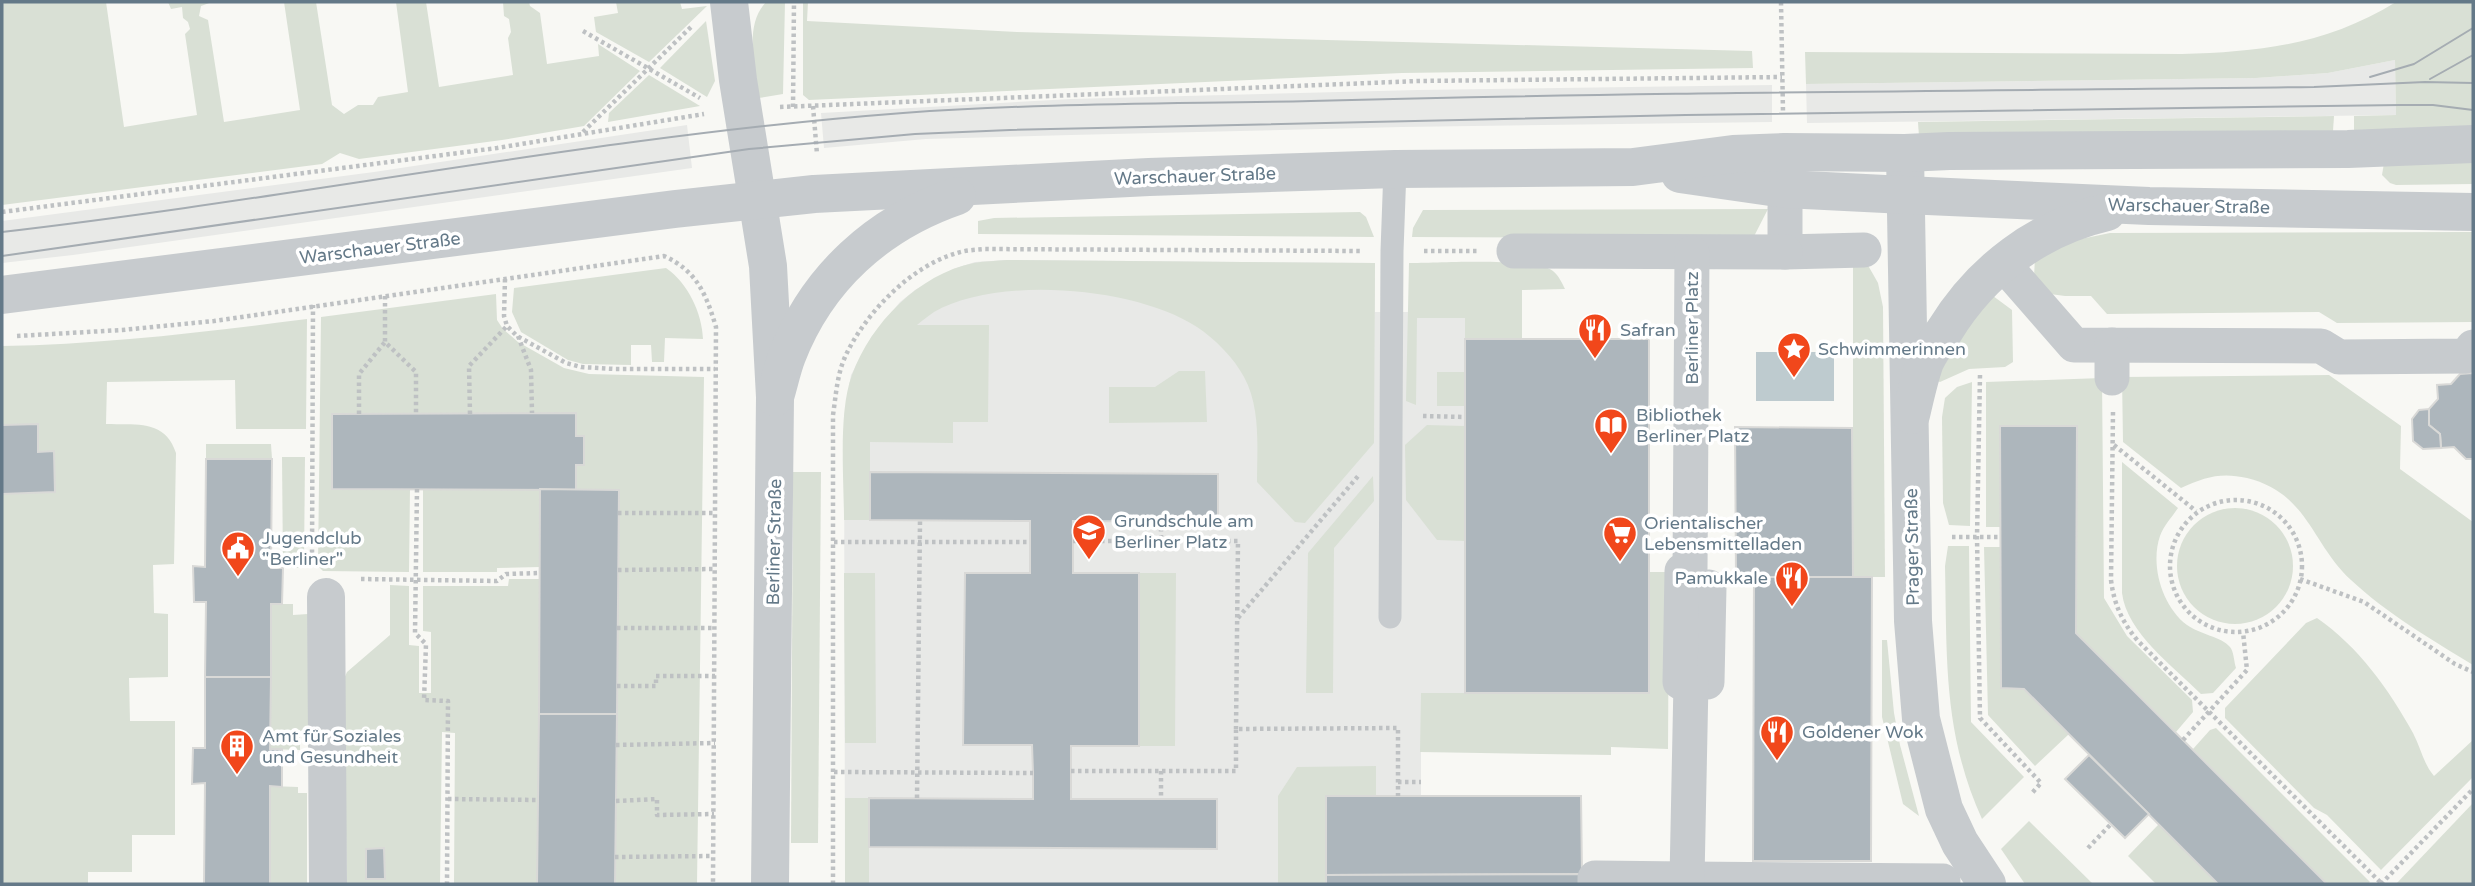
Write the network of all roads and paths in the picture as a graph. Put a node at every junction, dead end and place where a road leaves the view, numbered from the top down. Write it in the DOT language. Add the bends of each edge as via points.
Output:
graph roads {
  1 [pos="794,2"];
  2 [pos="1782,2"];
  3 [pos="713,11"];
  4 [pos="583,31"];
  5 [pos="649,69"];
  6 [pos="1782,76"];
  7 [pos="701,99"];
  8 [pos="813,106"];
  9 [pos="769,107"];
  10 [pos="793,107"];
  11 [pos="709,113"];
  12 [pos="1783,116"];
  13 [pos="582,133"];
  14 [pos="2473,144"];
  15 [pos="1905,153"];
  16 [pos="812,160"];
  17 [pos="1633,167"];
  18 [pos="1395,169"];
  19 [pos="990,186"];
  20 [pos="1905,195"];
  21 [pos="758,201"];
  22 [pos="2149,206"];
  23 [pos="1785,208"];
  24 [pos="2,212"];
  25 [pos="2473,212"];
  26 [pos="1864,250"];
  27 [pos="1392,251"];
  28 [pos="1514,251"];
  29 [pos="1785,252"];
  30 [pos="1692,253"];
  31 [pos="2012,274"];
  32 [pos="505,279"];
  33 [pos="2,295"];
  34 [pos="385,296"];
  35 [pos="313,305"];
  36 [pos="507,326"];
  37 [pos="9,336"];
  38 [pos="517,336"];
  39 [pos="385,342"];
  40 [pos="2473,347"];
  41 [pos="2112,362"];
  42 [pos="715,369"];
  43 [pos="1980,374"];
  44 [pos="775,397"];
  45 [pos="532,413"];
  46 [pos="359,414"];
  47 [pos="416,414"];
  48 [pos="470,414"];
  49 [pos="1911,415"];
  50 [pos="1390,416"];
  51 [pos="1465,416"];
  52 [pos="2114,444"];
  53 [pos="1365,468"];
  54 [pos="417,489"];
  55 [pos="2196,511"];
  56 [pos="618,513"];
  57 [pos="715,513"];
  58 [pos="920,521"];
  59 [pos="1161,521"];
  60 [pos="1912,537"];
  61 [pos="1977,537"];
  62 [pos="2000,537"];
  63 [pos="1073,541"];
  64 [pos="834,542"];
  65 [pos="920,542"];
  66 [pos="1030,542"];
  67 [pos="1161,542"];
  68 [pos="618,569"];
  69 [pos="715,569"];
  70 [pos="540,573"];
  71 [pos="392,579"];
  72 [pos="2300,579"];
  73 [pos="415,580"];
  74 [pos="326,597"];
  75 [pos="1390,617"];
  76 [pos="1237,619"];
  77 [pos="617,628"];
  78 [pos="715,628"];
  79 [pos="2243,632"];
  80 [pos="2473,672"];
  81 [pos="715,676"];
  82 [pos="617,686"];
  83 [pos="2209,712"];
  84 [pos="1236,729"];
  85 [pos="2183,740"];
  86 [pos="715,743"];
  87 [pos="616,745"];
  88 [pos="1071,771"];
  89 [pos="1161,771"];
  90 [pos="834,772"];
  91 [pos="917,773"];
  92 [pos="1033,773"];
  93 [pos="1398,782"];
  94 [pos="1421,782"];
  95 [pos="2473,789"];
  96 [pos="2032,793"];
  97 [pos="1398,796"];
  98 [pos="448,799"];
  99 [pos="917,799"];
  100 [pos="1161,799"];
  101 [pos="538,800"];
  102 [pos="616,801"];
  103 [pos="713,814"];
  104 [pos="2111,824"];
  105 [pos="2088,848"];
  106 [pos="713,856"];
  107 [pos="615,858"];
  108 [pos="1688,878"];
  109 [pos="1943,881"];
  110 [pos="328,884"];
  111 [pos="447,884"];
  112 [pos="713,884"];
  113 [pos="770,884"];
  114 [pos="833,884"];
  115 [pos="1595,884"];
  116 [pos="1987,884"];
  117 [pos="2381,884"];
  1 -- 10 [label="path"];
  2 -- 6 [label="path"];
  3 -- 5 [label="path"];
  3 -- 21 [label="street" via="738,80"];
  4 -- 5 [label="path"];
  5 -- 7 [label="path"];
  5 -- 13 [label="path"];
  6 -- 8 [label="path" via="1418,81"];
  6 -- 12 [label="path"];
  8 -- 10 [label="path"];
  8 -- 16 [label="path" via="818,153"];
  9 -- 10 [label="path"];
  11 -- 13 [label="path"];
  13 -- 24 [label="path" via="373,165"];
  14 -- 15 [label="street, Warschauer Straße"];
  15 -- 17 [label="street, Warschauer Straße" via="1784,152"];
  15 -- 20 [label="street"];
  17 -- 18 [label="street, Warschauer Straße"];
  17 -- 20 [label="street, Warschauer Straße" via="1784,189"];
  18 -- 19 [label="street, Warschauer Straße"];
  18 -- 27 [label="lane"];
  19 -- 21 [label="street, Warschauer Straße"];
  19 -- 44 [label="street" via="927,207 865,245 802,322"];
  20 -- 22 [label="street, Warschauer Straße"];
  20 -- 49 [label="street, Prager Straße"];
  21 -- 33 [label="street, Warschauer Straße"];
  21 -- 44 [label="street, Berliner Straße" via="768,266"];
  22 -- 25 [label="street, Warschauer Straße"];
  22 -- 49 [label="street" via="2070,223 2002,262 1952,319 1926,361"];
  23 -- 29 [label="street"];
  26 -- 29 [label="street, Berliner Platz"];
  27 -- 28 [label="path"];
  27 -- 50 [label="lane"];
  27 -- 64 [label="path" via="984,248 957,253 932,265 888,297 845,358 833,415"];
  28 -- 30 [label="street, Berliner Platz"];
  29 -- 30 [label="street, Berliner Platz"];
  30 -- 108 [label="street, Berliner Platz" via="1703,578 1682,571 1680,682 1691,682"];
  31 -- 41 [label="street" via="2074,345"];
  32 -- 34 [label="path"];
  32 -- 36 [label="path"];
  32 -- 42 [label="path" via="664,256 679,262 708,301 716,327"];
  34 -- 35 [label="path"];
  34 -- 39 [label="path"];
  35 -- 37 [label="path" via="214,321"];
  35 -- 74 [label="path" via="312,566 326,579"];
  36 -- 38 [label="path"];
  36 -- 48 [label="path" via="469,366"];
  38 -- 42 [label="path" via="582,367"];
  38 -- 45 [label="path" via="531,370"];
  39 -- 46 [label="path" via="359,374"];
  39 -- 47 [label="path" via="416,372"];
  40 -- 41 [label="street" via="2466,356 2339,357 2321,346"];
  41 -- 52 [label="path"];
  42 -- 57 [label="path"];
  43 -- 61 [label="path"];
  44 -- 113 [label="street, Berliner Straße"];
  49 -- 60 [label="street, Prager Straße"];
  50 -- 51 [label="path"];
  50 -- 75 [label="lane"];
  52 -- 55 [label="path"];
  52 -- 83 [label="path" via="2111,580 2119,615"];
  53 -- 76 [label="path"];
  54 -- 73 [label="path"];
  55 -- 72 [label="path" via="2234,500 2257,503 2276,513 2299,545"];
  55 -- 79 [label="path" via="2174,542 2172,583 2197,620 2220,630"];
  56 -- 57 [label="path"];
  57 -- 69 [label="path"];
  58 -- 65 [label="path"];
  59 -- 67 [label="path"];
  60 -- 61 [label="path"];
  60 -- 116 [label="street, Prager Straße" via="1920,719 1944,809 1960,844"];
  61 -- 62 [label="path"];
  61 -- 96 [label="path" via="1980,718 2041,783"];
  63 -- 67 [label="path"];
  64 -- 65 [label="path"];
  64 -- 90 [label="path"];
  65 -- 66 [label="path"];
  65 -- 91 [label="path"];
  67 -- 76 [label="path" via="1238,541"];
  68 -- 69 [label="path"];
  69 -- 78 [label="path"];
  70 -- 73 [label="path" via="506,574 497,581"];
  71 -- 73 [label="path"];
  72 -- 79 [label="path" via="2280,616"];
  72 -- 80 [label="path" via="2364,602"];
  73 -- 98 [label="path" via="415,633 426,644 424,700 448,701"];
  74 -- 110 [label="street"];
  76 -- 84 [label="path"];
  77 -- 78 [label="path"];
  78 -- 81 [label="path"];
  79 -- 83 [label="path" via="2247,670"];
  81 -- 82 [label="path" via="656,676 656,686"];
  81 -- 86 [label="path"];
  83 -- 85 [label="path"];
  83 -- 117 [label="path"];
  84 -- 89 [label="path" via="1236,771"];
  84 -- 93 [label="path" via="1398,728"];
  86 -- 87 [label="path"];
  86 -- 103 [label="path"];
  88 -- 89 [label="path"];
  89 -- 100 [label="path"];
  90 -- 91 [label="path"];
  90 -- 114 [label="path"];
  91 -- 92 [label="path"];
  91 -- 99 [label="path"];
  93 -- 94 [label="path"];
  93 -- 97 [label="path"];
  95 -- 117 [label="path"];
  98 -- 101 [label="path"];
  98 -- 111 [label="path"];
  102 -- 103 [label="path" via="657,799 657,815"];
  103 -- 106 [label="path"];
  104 -- 105 [label="path"];
  106 -- 107 [label="path"];
  106 -- 112 [label="path"];
  108 -- 109 [label="street"];
  108 -- 115 [label="street" via="1595,878"];
}
